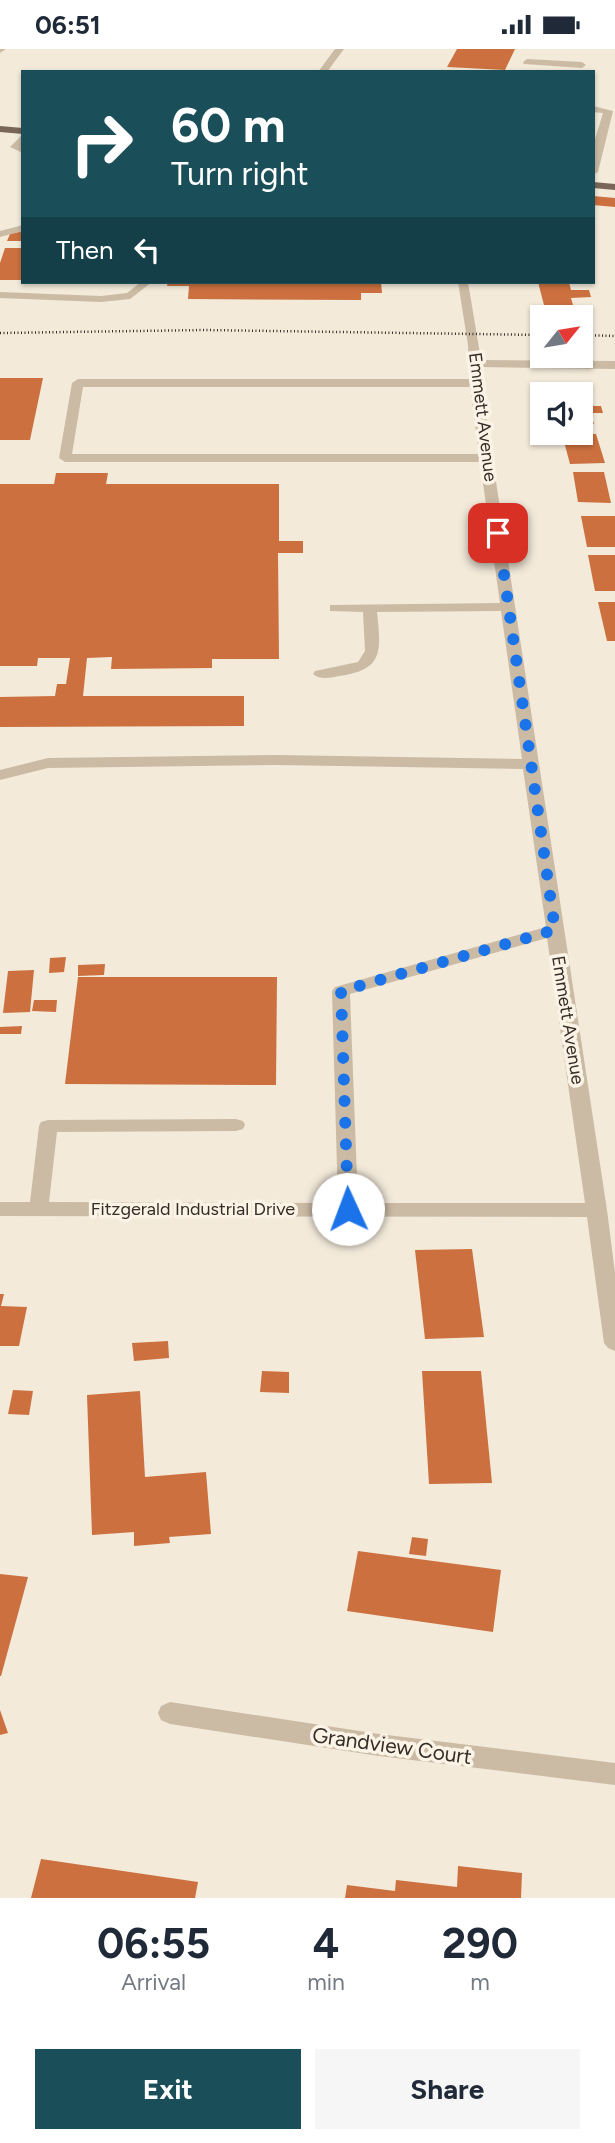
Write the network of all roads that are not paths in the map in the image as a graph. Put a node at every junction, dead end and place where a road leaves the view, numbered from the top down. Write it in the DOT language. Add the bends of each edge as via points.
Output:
graph roads {
  1 [pos="340,49"];
  2 [pos="533,49"];
  3 [pos="527,62"];
  4 [pos="582,65"];
  5 [pos="324,70"];
  6 [pos="522,70"];
  7 [pos="595,109"];
  8 [pos="0,129"];
  9 [pos="21,131"];
  10 [pos="596,149"];
  11 [pos="595,185"];
  12 [pos="615,187"];
  13 [pos="21,228"];
  14 [pos="0,234"];
  15 [pos="145,284"];
  16 [pos="463,284"];
  17 [pos="0,295"];
  18 [pos="477,363"];
  19 [pos="615,365"];
  20 [pos="475,383"];
  21 [pos="488,458"];
  22 [pos="508,607"];
  23 [pos="335,608"];
  24 [pos="370,608"];
  25 [pos="320,674"];
  26 [pos="530,764"];
  27 [pos="0,775"];
  28 [pos="555,930"];
  29 [pos="236,1125"];
  30 [pos="0,1209"];
  31 [pos="38,1209"];
  32 [pos="348,1209"];
  33 [pos="597,1210"];
  34 [pos="615,1343"];
  35 [pos="170,1713"];
  36 [pos="615,1774"];
  1 -- 5 [label="street"];
  2 -- 3 [label="street"];
  3 -- 4 [label="street"];
  3 -- 6 [label="street"];
  7 -- 10 [label="street" via="608,111"];
  8 -- 9 [label="main road"];
  11 -- 12 [label="main road"];
  13 -- 14 [label="street"];
  15 -- 17 [label="street" via="130,296 111,298"];
  16 -- 18 [label="street, Emmett Avenue"];
  18 -- 19 [label="street"];
  18 -- 20 [label="street, Emmett Avenue"];
  20 -- 21 [label="street, Emmett Avenue"];
  20 -- 21 [label="street" via="78,383 65,458"];
  21 -- 22 [label="street, Emmett Avenue"];
  22 -- 24 [label="street"];
  22 -- 26 [label="street, Emmett Avenue"];
  23 -- 24 [label="street"];
  24 -- 25 [label="street" via="373,652 366,664 354,671"];
  26 -- 27 [label="street" via="48,763"];
  26 -- 28 [label="street, Emmett Avenue"];
  28 -- 32 [label="street" via="341,991"];
  28 -- 33 [label="street, Emmett Avenue"];
  29 -- 31 [label="street" via="48,1126"];
  30 -- 31 [label="street, Fitzgerald Industrial Drive"];
  31 -- 32 [label="street, Fitzgerald Industrial Drive"];
  32 -- 33 [label="street, Fitzgerald Industrial Drive"];
  33 -- 34 [label="street, Emmett Avenue"];
  35 -- 36 [label="street, Grandview Court"];
}
